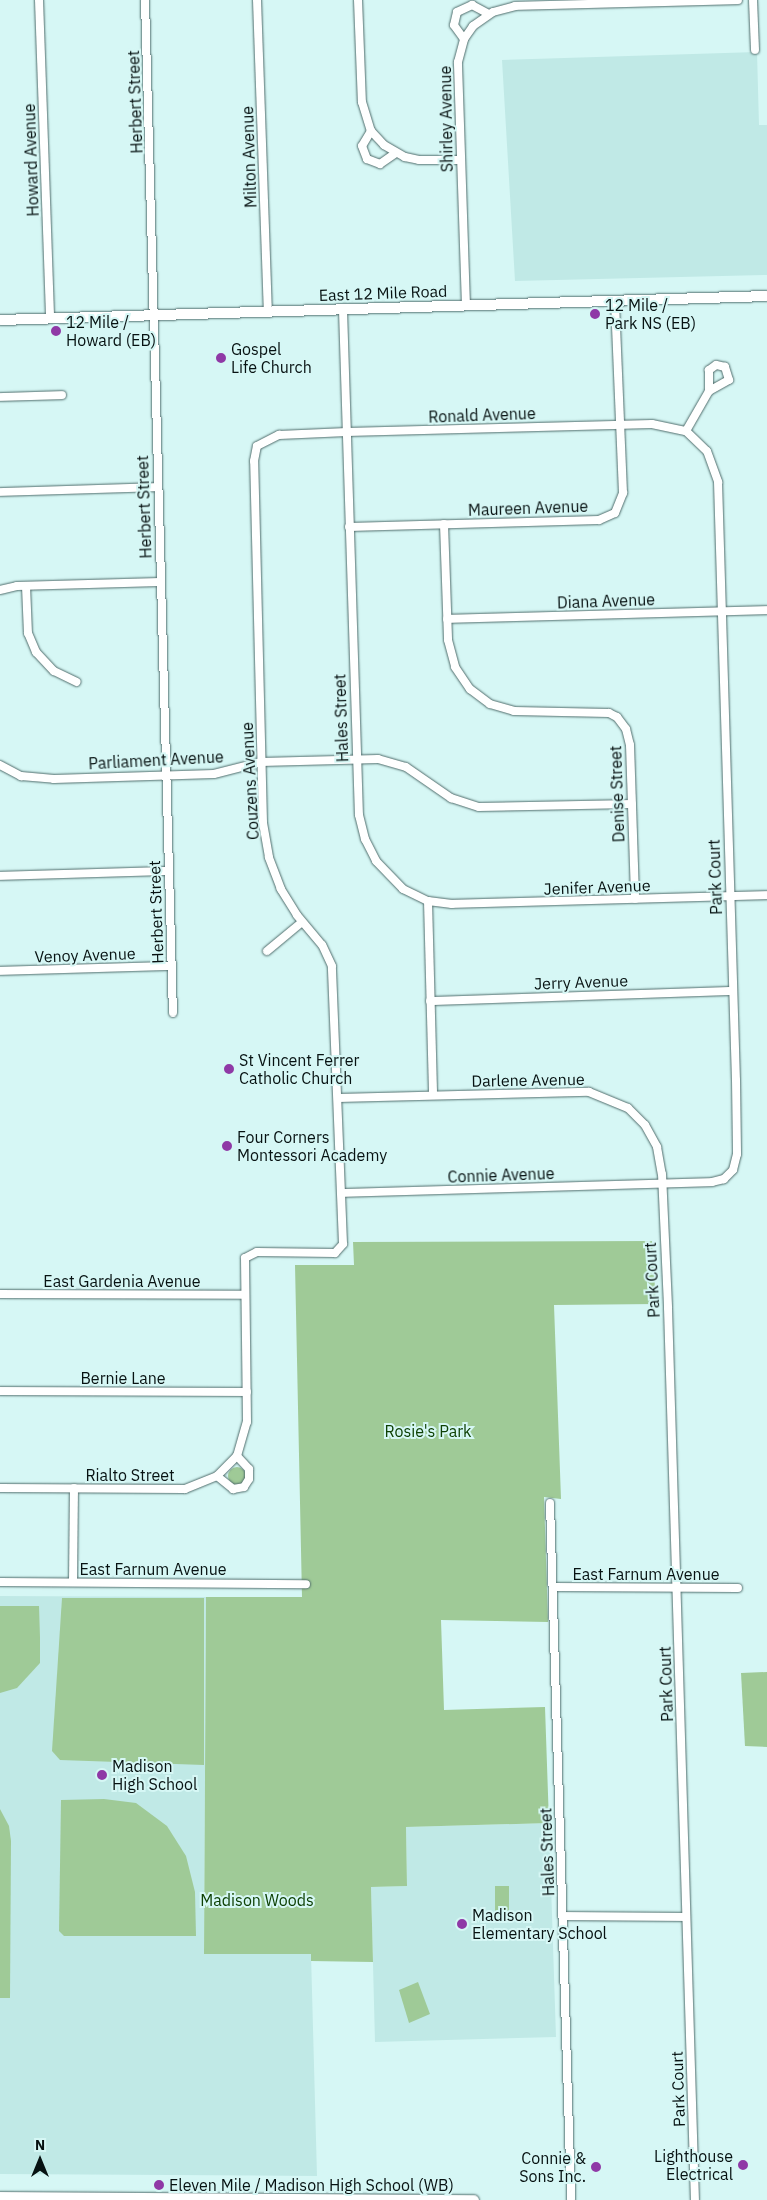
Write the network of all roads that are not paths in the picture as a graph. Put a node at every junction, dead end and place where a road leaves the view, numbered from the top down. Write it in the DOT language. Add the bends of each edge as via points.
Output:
graph roads {
  1 [pos="39,0"];
  2 [pos="145,0"];
  3 [pos="257,0"];
  4 [pos="358,0"];
  5 [pos="738,0"];
  6 [pos="753,0"];
  7 [pos="488,14"];
  8 [pos="464,39"];
  9 [pos="755,50"];
  10 [pos="371,131"];
  11 [pos="396,154"];
  12 [pos="460,160"];
  13 [pos="767,296"];
  14 [pos="615,301"];
  15 [pos="466,306"];
  16 [pos="343,310"];
  17 [pos="268,312"];
  18 [pos="154,315"];
  19 [pos="50,319"];
  20 [pos="0,320"];
  21 [pos="709,391"];
  22 [pos="62,395"];
  23 [pos="0,397"];
  24 [pos="619,424"];
  25 [pos="686,431"];
  26 [pos="346,432"];
  27 [pos="158,487"];
  28 [pos="0,492"];
  29 [pos="444,524"];
  30 [pos="349,527"];
  31 [pos="160,582"];
  32 [pos="26,586"];
  33 [pos="0,590"];
  34 [pos="767,610"];
  35 [pos="721,611"];
  36 [pos="446,619"];
  37 [pos="77,682"];
  38 [pos="356,759"];
  39 [pos="261,762"];
  40 [pos="0,766"];
  41 [pos="166,776"];
  42 [pos="632,804"];
  43 [pos="169,871"];
  44 [pos="0,876"];
  45 [pos="730,896"];
  46 [pos="767,896"];
  47 [pos="634,899"];
  48 [pos="428,901"];
  49 [pos="302,922"];
  50 [pos="268,951"];
  51 [pos="171,966"];
  52 [pos="0,971"];
  53 [pos="732,992"];
  54 [pos="430,1000"];
  55 [pos="173,1013"];
  56 [pos="433,1095"];
  57 [pos="338,1098"];
  58 [pos="662,1184"];
  59 [pos="341,1193"];
  60 [pos="248,1255"];
  61 [pos="0,1294"];
  62 [pos="244,1295"];
  63 [pos="0,1391"];
  64 [pos="246,1392"];
  65 [pos="237,1456"];
  66 [pos="217,1476"];
  67 [pos="0,1488"];
  68 [pos="74,1488"];
  69 [pos="550,1503"];
  70 [pos="0,1582"];
  71 [pos="73,1582"];
  72 [pos="306,1584"];
  73 [pos="553,1587"];
  74 [pos="677,1588"];
  75 [pos="738,1588"];
  76 [pos="563,1916"];
  77 [pos="686,1916"];
  78 [pos="0,2196"];
  79 [pos="91,2199"];
  80 [pos="202,2199"];
  81 [pos="319,2200"];
  82 [pos="474,2200"];
  83 [pos="571,2200"];
  84 [pos="695,2200"];
  1 -- 19 [label="street, Howard Avenue"];
  2 -- 18 [label="street, Herbert Street"];
  3 -- 17 [label="street, Milton Avenue"];
  4 -- 10 [label="street" via="362,102"];
  5 -- 7 [label="street" via="521,6"];
  6 -- 9 [label="street"];
  7 -- 8 [label="street, Shirley Avenue"];
  7 -- 8 [label="street" via="472,5 457,12 454,25"];
  8 -- 12 [label="street, Shirley Avenue" via="458,62"];
  10 -- 11 [label="street"];
  10 -- 11 [label="street" via="362,146 367,159 380,164"];
  11 -- 12 [label="street" via="419,160"];
  12 -- 15 [label="street, Shirley Avenue"];
  13 -- 14 [label="main road, East 12 Mile Road"];
  14 -- 15 [label="main road, East 12 Mile Road"];
  14 -- 24 [label="street"];
  15 -- 16 [label="main road, East 12 Mile Road"];
  16 -- 17 [label="main road, East 12 Mile Road"];
  16 -- 26 [label="street, Hales Street"];
  17 -- 18 [label="main road, East 12 Mile Road"];
  18 -- 19 [label="main road, East 12 Mile Road"];
  18 -- 27 [label="street, Herbert Street"];
  19 -- 20 [label="main road, East 12 Mile Road"];
  21 -- 25 [label="street"];
  22 -- 23 [label="street"];
  24 -- 25 [label="street, Park Court" via="664,424"];
  24 -- 26 [label="street, Ronald Avenue"];
  24 -- 29 [label="street, Maureen Avenue" via="623,493 619,507 608,517 599,520"];
  25 -- 35 [label="street, Park Court" via="702,444 716,472"];
  26 -- 30 [label="street, Hales Street"];
  26 -- 39 [label="street, Couzens Avenue" via="271,436 258,446 255,454"];
  27 -- 28 [label="street"];
  27 -- 31 [label="street, Herbert Street"];
  29 -- 30 [label="street, Maureen Avenue"];
  29 -- 36 [label="street, Denise Street"];
  30 -- 38 [label="street, Hales Street"];
  31 -- 32 [label="street"];
  31 -- 41 [label="street, Herbert Street"];
  32 -- 33 [label="street"];
  32 -- 37 [label="street" via="28,633 36,652 54,671"];
  34 -- 35 [label="street, Diana Avenue"];
  35 -- 36 [label="street, Diana Avenue"];
  35 -- 45 [label="street, Park Court"];
  36 -- 42 [label="street, Denise Street" via="455,667 480,699 514,711 599,711 617,717 629,736"];
  38 -- 39 [label="street, Parliament Avenue"];
  38 -- 42 [label="street, Parliament Avenue" via="397,763 452,798 479,807"];
  38 -- 48 [label="street, Hales Street" via="359,815 370,852 394,883"];
  39 -- 41 [label="street, Parliament Avenue" via="214,774"];
  39 -- 49 [label="street, Couzens Avenue" via="263,823 269,857 281,889"];
  40 -- 41 [label="street, Parliament Avenue" via="21,776 42,779"];
  41 -- 43 [label="street, Herbert Street"];
  42 -- 47 [label="street, Denise Street"];
  43 -- 44 [label="street"];
  43 -- 51 [label="street, Herbert Street"];
  45 -- 46 [label="street, Jenifer Avenue"];
  45 -- 47 [label="street, Jenifer Avenue"];
  45 -- 53 [label="street, Park Court"];
  47 -- 48 [label="street, Jenifer Avenue" via="468,905"];
  48 -- 54 [label="street"];
  49 -- 50 [label="street"];
  49 -- 57 [label="street, Couzens Avenue" via="322,945 332,966"];
  51 -- 52 [label="street, Venoy Avenue"];
  51 -- 55 [label="street, Herbert Street"];
  53 -- 54 [label="street, Jerry Avenue"];
  53 -- 58 [label="street, Park Court" via="736,1163 730,1174 720,1181"];
  54 -- 56 [label="street"];
  56 -- 57 [label="street, Darlene Avenue"];
  56 -- 58 [label="street, Darlene Avenue" via="577,1091 609,1098 628,1108 650,1132 660,1159"];
  57 -- 59 [label="street, Couzens Avenue"];
  58 -- 59 [label="street, Connie Avenue"];
  58 -- 74 [label="street, Park Court"];
  59 -- 60 [label="street, Couzens Avenue" via="343,1240 340,1249 329,1254"];
  60 -- 62 [label="street, Rialto Street" via="244,1265"];
  61 -- 62 [label="street, East Gardenia Avenue"];
  62 -- 64 [label="street, Rialto Street"];
  63 -- 64 [label="street, Bernie Lane"];
  64 -- 65 [label="street, Rialto Street" via="246,1430"];
  65 -- 66 [label="street, Rialto Street"];
  65 -- 66 [label="street" via="249,1469 247,1483 233,1489"];
  66 -- 68 [label="street, Rialto Street" via="185,1489"];
  67 -- 68 [label="street"];
  68 -- 71 [label="street, Rialto Street"];
  69 -- 73 [label="street, Hales Street"];
  70 -- 71 [label="street, East Farnum Avenue"];
  71 -- 72 [label="street, East Farnum Avenue"];
  73 -- 74 [label="street, East Farnum Avenue"];
  73 -- 76 [label="street, Hales Street"];
  74 -- 75 [label="street, East Farnum Avenue"];
  74 -- 77 [label="street, Park Court"];
  76 -- 77 [label="street"];
  76 -- 83 [label="street, Hales Street"];
  77 -- 84 [label="street, Park Court"];
  78 -- 79 [label="main road"];
  79 -- 80 [label="main road"];
  80 -- 81 [label="main road"];
  81 -- 82 [label="main road"];
}
